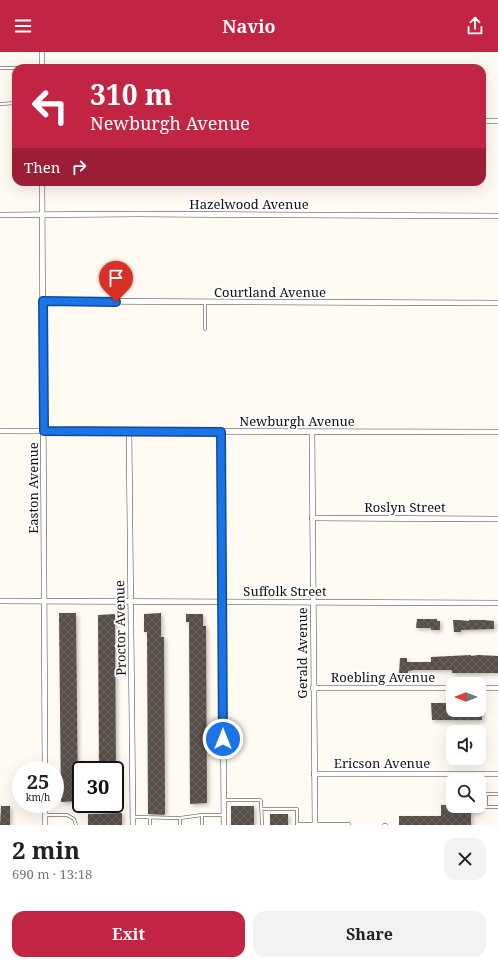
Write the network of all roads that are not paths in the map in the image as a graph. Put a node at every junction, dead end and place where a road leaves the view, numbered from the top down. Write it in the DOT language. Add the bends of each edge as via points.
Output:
graph roads {
  1 [pos="42,52"];
  2 [pos="42,64"];
  3 [pos="0,68"];
  4 [pos="12,68"];
  5 [pos="0,104"];
  6 [pos="12,104"];
  7 [pos="486,121"];
  8 [pos="498,121"];
  9 [pos="42,186"];
  10 [pos="42,214"];
  11 [pos="0,215"];
  12 [pos="498,216"];
  13 [pos="43,301"];
  14 [pos="205,302"];
  15 [pos="498,303"];
  16 [pos="205,329"];
  17 [pos="0,431"];
  18 [pos="44,431"];
  19 [pos="129,431"];
  20 [pos="221,432"];
  21 [pos="312,432"];
  22 [pos="498,432"];
  23 [pos="312,518"];
  24 [pos="498,519"];
  25 [pos="0,601"];
  26 [pos="44,601"];
  27 [pos="131,601"];
  28 [pos="222,602"];
  29 [pos="313,602"];
  30 [pos="498,603"];
  31 [pos="313,688"];
  32 [pos="446,688"];
  33 [pos="486,688"];
  34 [pos="498,688"];
  35 [pos="45,761"];
  36 [pos="314,774"];
  37 [pos="498,774"];
  38 [pos="498,794"];
  39 [pos="224,800"];
  40 [pos="498,807"];
  41 [pos="262,809"];
  42 [pos="45,815"];
  43 [pos="202,815"];
  44 [pos="224,815"];
  45 [pos="133,817"];
  46 [pos="150,818"];
  47 [pos="180,818"];
  48 [pos="297,824"];
  49 [pos="315,824"];
  50 [pos="45,825"];
  51 [pos="76,825"];
  52 [pos="133,825"];
  53 [pos="150,825"];
  54 [pos="180,825"];
  55 [pos="202,825"];
  56 [pos="224,825"];
  57 [pos="262,825"];
  58 [pos="349,825"];
  1 -- 2 [label="street"];
  3 -- 4 [label="lane"];
  5 -- 6 [label="lane"];
  7 -- 8 [label="street"];
  9 -- 10 [label="street, Easton Avenue"];
  10 -- 11 [label="street, Hazelwood Avenue"];
  10 -- 12 [label="street, Hazelwood Avenue"];
  10 -- 13 [label="street, Easton Avenue"];
  13 -- 14 [label="street, Courtland Avenue"];
  13 -- 18 [label="street, Easton Avenue"];
  14 -- 15 [label="street, Courtland Avenue"];
  14 -- 16 [label="lane"];
  17 -- 18 [label="street, Newburgh Avenue"];
  18 -- 19 [label="street, Newburgh Avenue"];
  18 -- 26 [label="street, Easton Avenue"];
  19 -- 20 [label="street, Newburgh Avenue"];
  19 -- 27 [label="street, Proctor Avenue"];
  20 -- 21 [label="street, Newburgh Avenue"];
  20 -- 28 [label="street"];
  21 -- 22 [label="street, Newburgh Avenue"];
  21 -- 23 [label="street, Gerald Avenue"];
  23 -- 24 [label="street, Roslyn Street"];
  23 -- 29 [label="street, Gerald Avenue"];
  25 -- 26 [label="street, Suffolk Street"];
  26 -- 27 [label="street, Suffolk Street"];
  26 -- 35 [label="street, Easton Avenue"];
  27 -- 28 [label="street, Suffolk Street"];
  27 -- 45 [label="street, Proctor Avenue"];
  28 -- 29 [label="street, Suffolk Street"];
  28 -- 39 [label="street"];
  29 -- 30 [label="street, Suffolk Street"];
  29 -- 31 [label="street, Gerald Avenue"];
  31 -- 32 [label="street, Roebling Avenue"];
  31 -- 36 [label="street, Gerald Avenue"];
  33 -- 34 [label="street"];
  36 -- 37 [label="street, Ericson Avenue"];
  36 -- 49 [label="street, Gerald Avenue"];
  38 -- 40 [label="lane" via="486,794 486,807"];
  39 -- 41 [label="lane" via="260,800"];
  39 -- 44 [label="street"];
  41 -- 48 [label="lane" via="297,809"];
  41 -- 57 [label="lane"];
  42 -- 50 [label="street"];
  42 -- 51 [label="lane" via="67,815 74,818"];
  43 -- 44 [label="lane"];
  43 -- 47 [label="lane"];
  43 -- 55 [label="lane"];
  44 -- 56 [label="street"];
  45 -- 46 [label="lane"];
  45 -- 52 [label="street, Proctor Avenue"];
  46 -- 47 [label="lane"];
  46 -- 53 [label="lane"];
  47 -- 54 [label="lane"];
  48 -- 49 [label="lane"];
  49 -- 58 [label="lane"];
}
